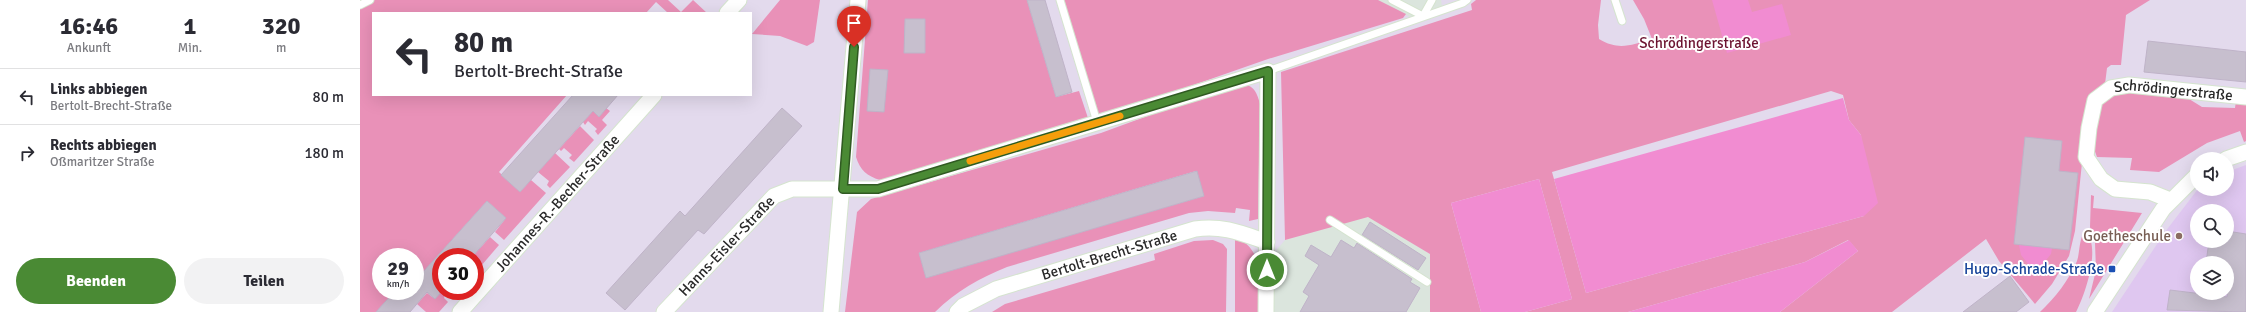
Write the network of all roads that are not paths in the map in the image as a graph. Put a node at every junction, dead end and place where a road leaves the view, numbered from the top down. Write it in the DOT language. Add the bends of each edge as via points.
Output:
graph roads {
  1 [pos="370,0"];
  2 [pos="739,0"];
  3 [pos="858,0"];
  4 [pos="1060,0"];
  5 [pos="1392,0"];
  6 [pos="1432,0"];
  7 [pos="1467,0"];
  8 [pos="1615,0"];
  9 [pos="360,5"];
  10 [pos="728,12"];
  11 [pos="1423,16"];
  12 [pos="1622,21"];
  13 [pos="1268,71"];
  14 [pos="653,96"];
  15 [pos="2246,97"];
  16 [pos="1098,122"];
  17 [pos="2246,152"];
  18 [pos="2234,156"];
  19 [pos="2190,181"];
  20 [pos="843,189"];
  21 [pos="2170,200"];
  22 [pos="1330,220"];
  23 [pos="1267,242"];
  24 [pos="1427,282"];
  25 [pos="460,312"];
  26 [pos="664,312"];
  27 [pos="831,312"];
  28 [pos="957,312"];
  29 [pos="1266,312"];
  30 [pos="2095,312"];
  1 -- 9 [label="lane"];
  2 -- 10 [label="street"];
  3 -- 20 [label="street"];
  4 -- 16 [label="lane"];
  5 -- 11 [label="lane"];
  6 -- 11 [label="lane"];
  7 -- 11 [label="lane"];
  8 -- 12 [label="lane"];
  11 -- 13 [label="lane"];
  13 -- 16 [label="street"];
  13 -- 23 [label="street"];
  14 -- 25 [label="street, Johannes-R.-Becher-Straße"];
  15 -- 21 [label="street, Schrödingerstraße" via="2129,85 2111,88 2095,100 2086,157 2101,179 2114,189 2150,192"];
  16 -- 20 [label="street" via="878,189"];
  17 -- 18 [label="street"];
  19 -- 21 [label="street"];
  20 -- 26 [label="street, Hanns-Eisler-Straße" via="792,189 774,196"];
  20 -- 27 [label="street"];
  21 -- 30 [label="street"];
  22 -- 24 [label="lane"];
  23 -- 28 [label="street, Bertolt-Brecht-Straße" via="1213,226 1195,229 996,289 963,306"];
  23 -- 29 [label="street"];
}
